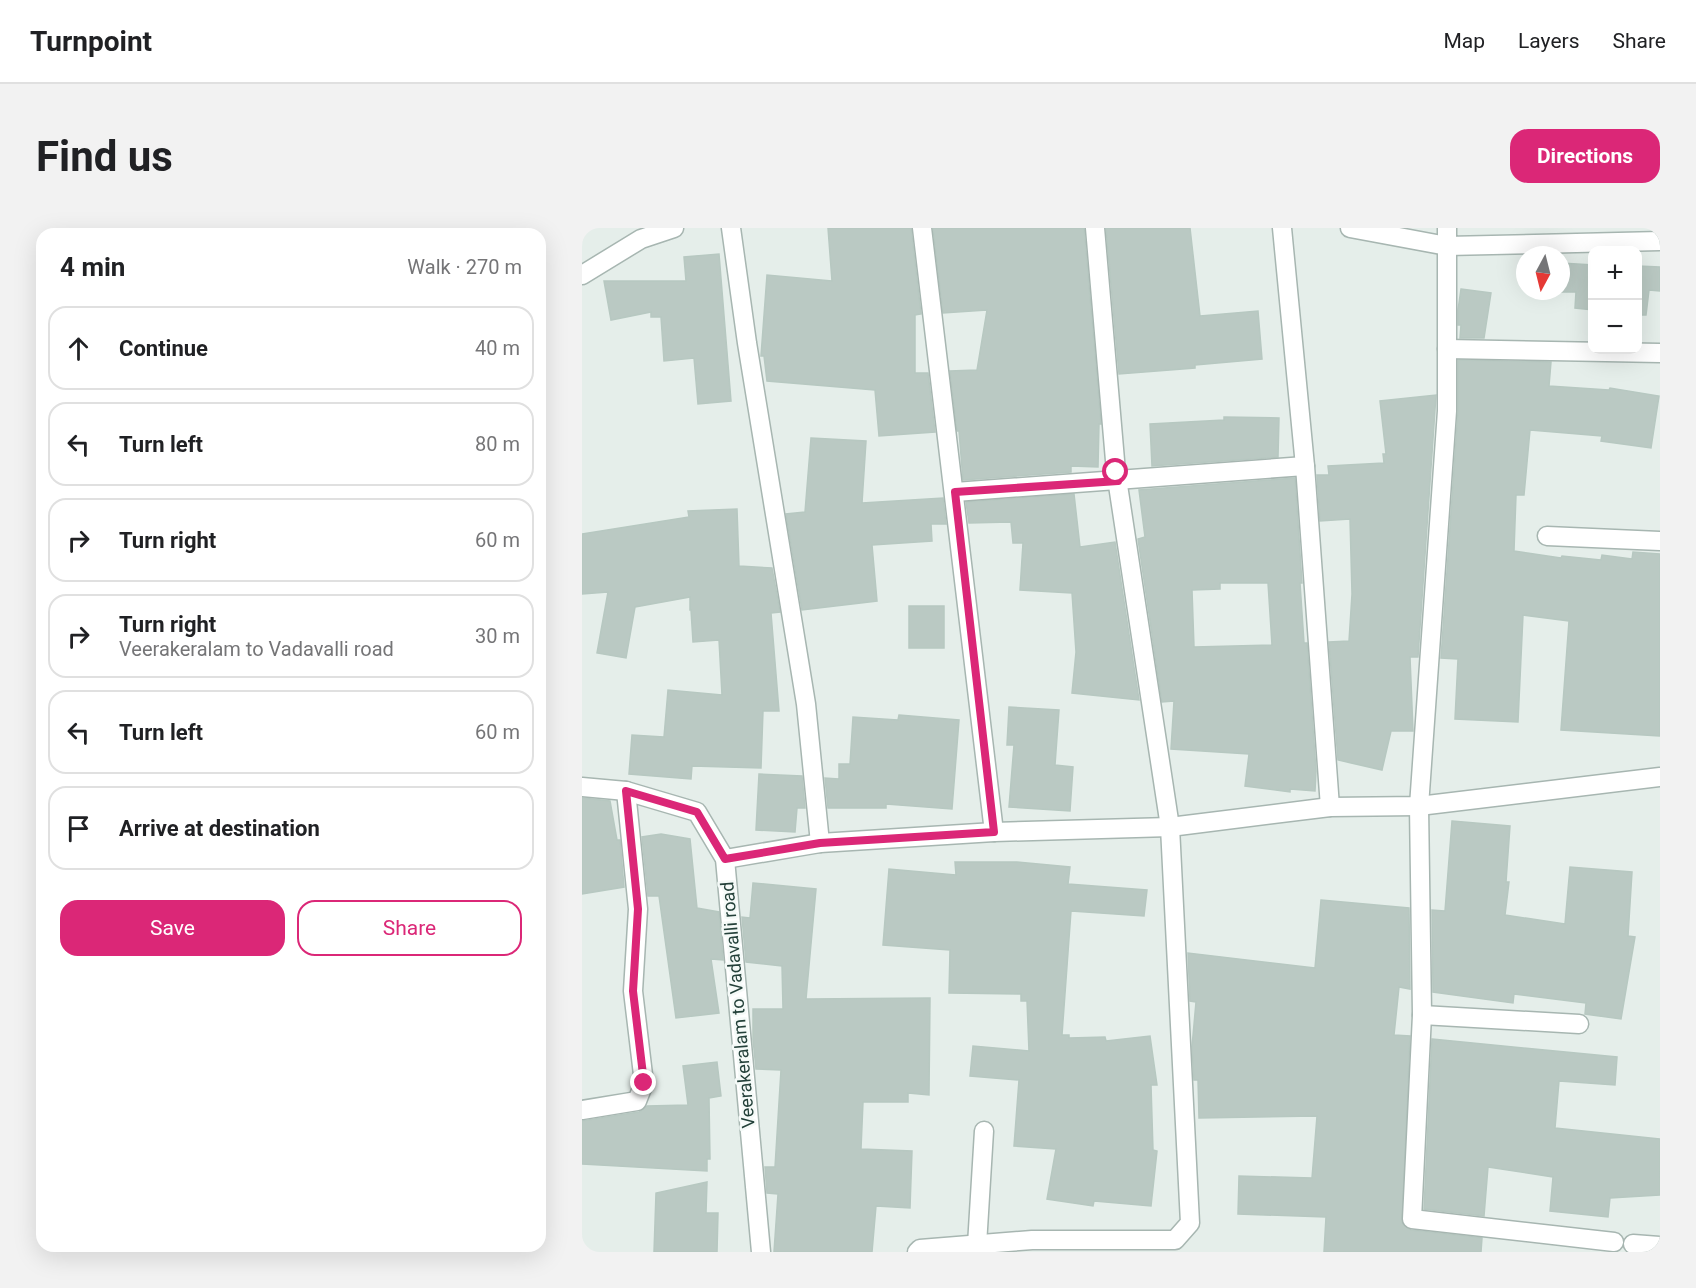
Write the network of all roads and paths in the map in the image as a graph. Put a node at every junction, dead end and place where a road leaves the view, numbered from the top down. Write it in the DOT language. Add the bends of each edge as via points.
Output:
graph roads {
  1 [pos="674,228"];
  2 [pos="730,228"];
  3 [pos="922,228"];
  4 [pos="1095,228"];
  5 [pos="1282,228"];
  6 [pos="1350,228"];
  7 [pos="1447,237"];
  8 [pos="1660,241"];
  9 [pos="582,275"];
  10 [pos="1447,349"];
  11 [pos="1660,353"];
  12 [pos="1305,466"];
  13 [pos="1118,481"];
  14 [pos="955,492"];
  15 [pos="1547,536"];
  16 [pos="1660,541"];
  17 [pos="1660,777"];
  18 [pos="582,787"];
  19 [pos="626,791"];
  20 [pos="1419,806"];
  21 [pos="1330,807"];
  22 [pos="1170,827"];
  23 [pos="994,832"];
  24 [pos="820,843"];
  25 [pos="725,859"];
  26 [pos="1422,1016"];
  27 [pos="1579,1024"];
  28 [pos="582,1110"];
  29 [pos="984,1131"];
  30 [pos="1614,1242"];
  31 [pos="1633,1244"];
  32 [pos="977,1245"];
  33 [pos="1660,1246"];
  34 [pos="761,1252"];
  35 [pos="917,1252"];
  1 -- 9 [label="street" via="641,239"];
  2 -- 24 [label="street" via="806,704"];
  3 -- 14 [label="street"];
  4 -- 13 [label="street"];
  5 -- 12 [label="street"];
  6 -- 7 [label="street"];
  7 -- 8 [label="street"];
  7 -- 10 [label="street"];
  10 -- 11 [label="street"];
  10 -- 20 [label="street" via="1447,411"];
  12 -- 13 [label="street"];
  12 -- 21 [label="street"];
  13 -- 14 [label="street"];
  13 -- 22 [label="street"];
  14 -- 23 [label="street"];
  15 -- 16 [label="street"];
  17 -- 20 [label="street"];
  18 -- 19 [label="street, Veerakeralam to Vadavalli road"];
  19 -- 25 [label="street, Veerakeralam to Vadavalli road" via="697,812"];
  19 -- 28 [label="street" via="638,909 633,991 644,1083 637,1101"];
  20 -- 21 [label="street"];
  20 -- 26 [label="street"];
  21 -- 22 [label="street"];
  22 -- 23 [label="street"];
  22 -- 32 [label="street" via="1190,1223 1175,1240 1032,1240"];
  23 -- 24 [label="street"];
  24 -- 25 [label="street"];
  25 -- 34 [label="street, Veerakeralam to Vadavalli road"];
  26 -- 27 [label="street"];
  26 -- 30 [label="street" via="1412,1219"];
  29 -- 32 [label="street"];
  31 -- 33 [label="street"];
  32 -- 35 [label="street"];
}
